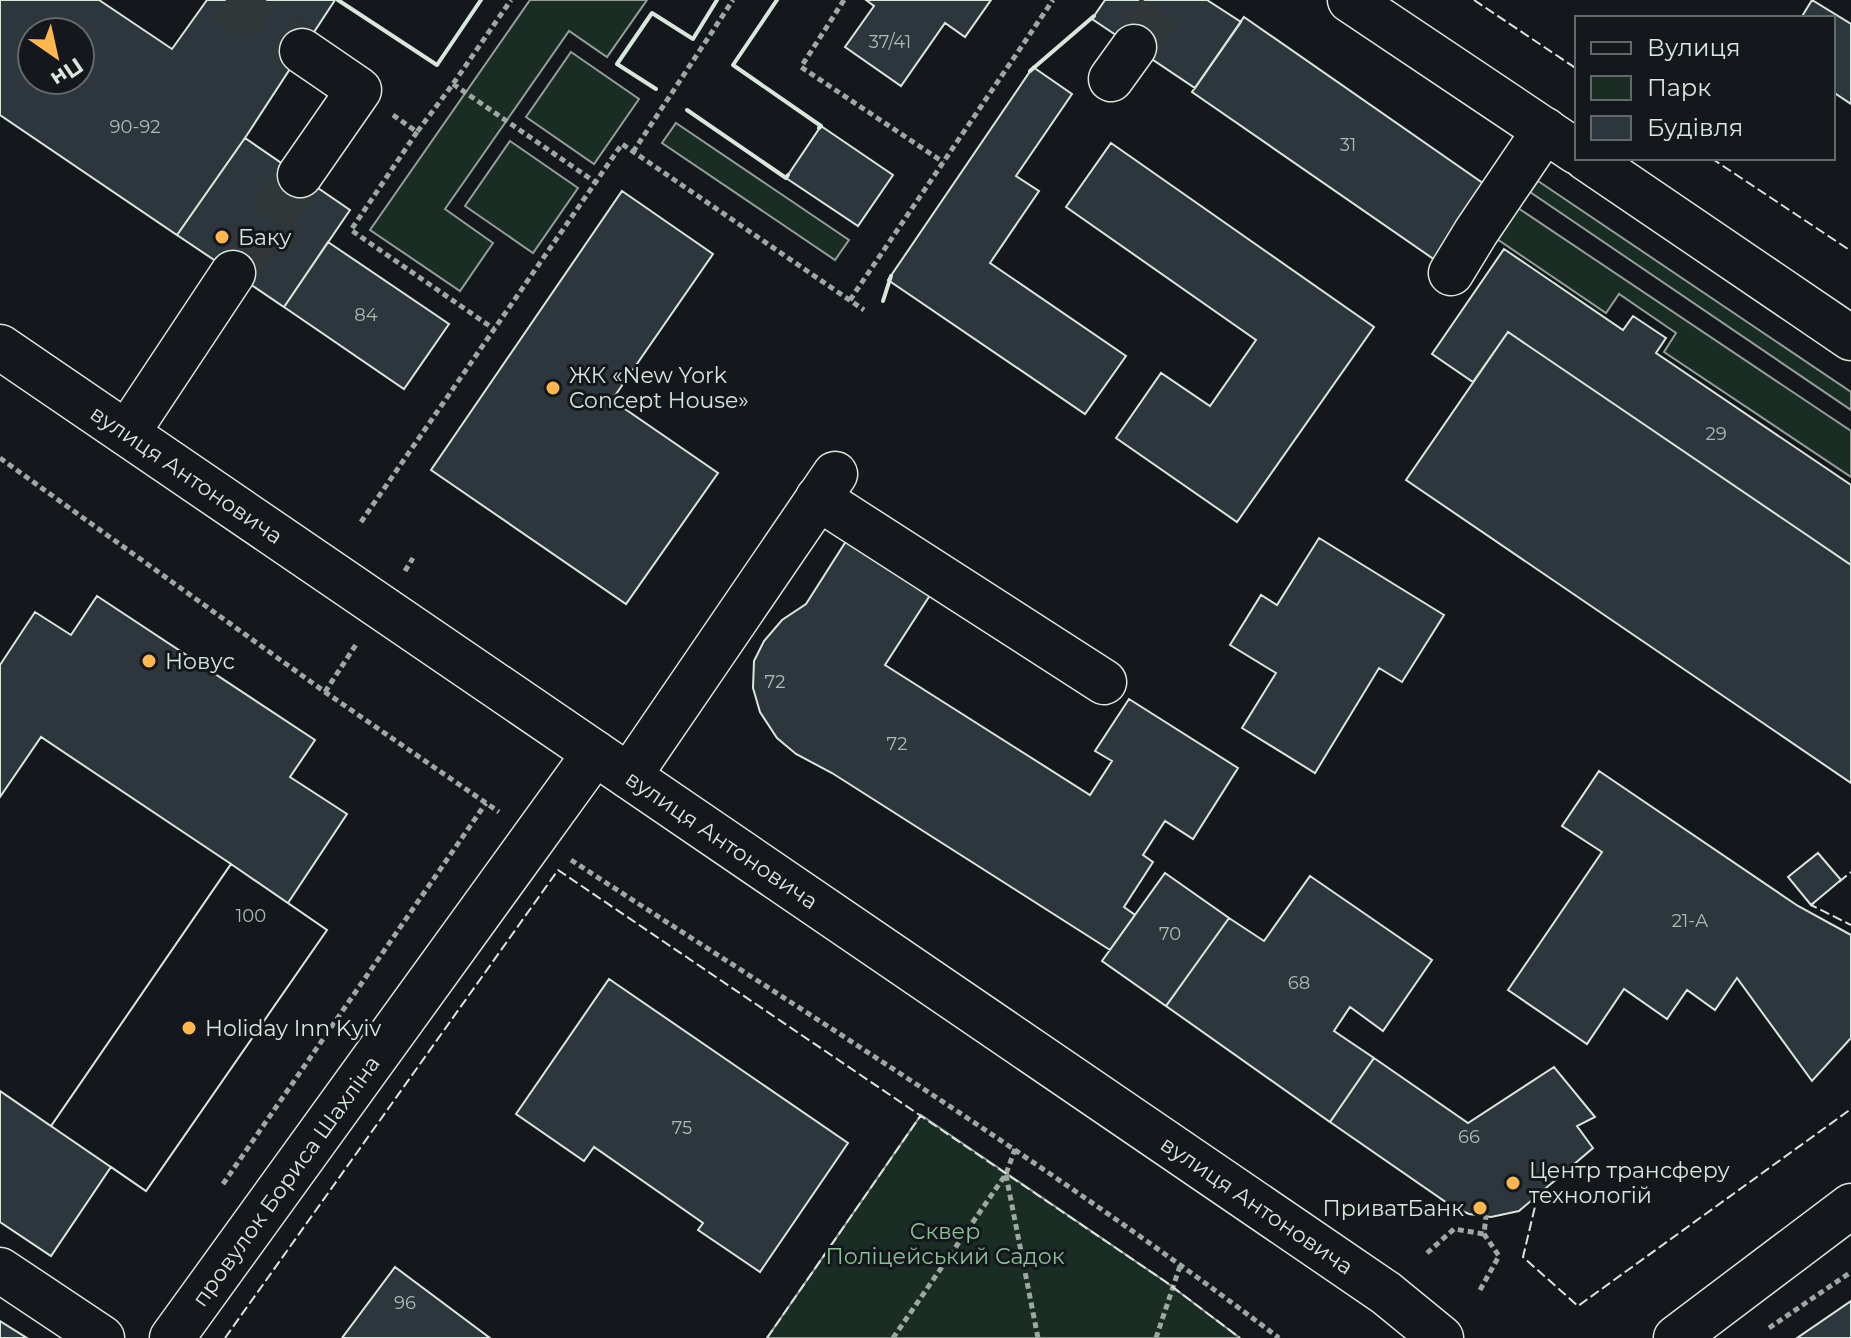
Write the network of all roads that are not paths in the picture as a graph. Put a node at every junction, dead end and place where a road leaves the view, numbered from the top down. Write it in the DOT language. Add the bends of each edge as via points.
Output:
graph roads {
  1 [pos="1350,0"];
  2 [pos="302,51"];
  3 [pos="1561,141"];
  4 [pos="1589,160"];
  5 [pos="300,175"];
  6 [pos="233,273"];
  7 [pos="1451,273"];
  8 [pos="1851,338"];
  9 [pos="0,347"];
  10 [pos="127,433"];
  11 [pos="1104,682"];
  12 [pos="612,765"];
  13 [pos="1851,1206"];
  14 [pos="0,1270"];
  15 [pos="102,1338"];
  16 [pos="172,1338"];
  17 [pos="1441,1338"];
  18 [pos="1676,1338"];
  1 -- 3 [label="main road"];
  2 -- 5 [label="main road" via="359,90"];
  3 -- 7 [label="main road" via="1476,232"];
  4 -- 8 [label="main road"];
  6 -- 10 [label="main road"];
  9 -- 10 [label="main road, вулиця Антоновича"];
  10 -- 12 [label="main road, вулиця Антоновича"];
  11 -- 12 [label="main road, провулок Бориса Шахліна" via="827,486"];
  12 -- 16 [label="main road, провулок Бориса Шахліна" via="536,837"];
  12 -- 17 [label="main road, вулиця Антоновича" via="1386,1293"];
  13 -- 18 [label="main road"];
  14 -- 15 [label="main road"];
}
